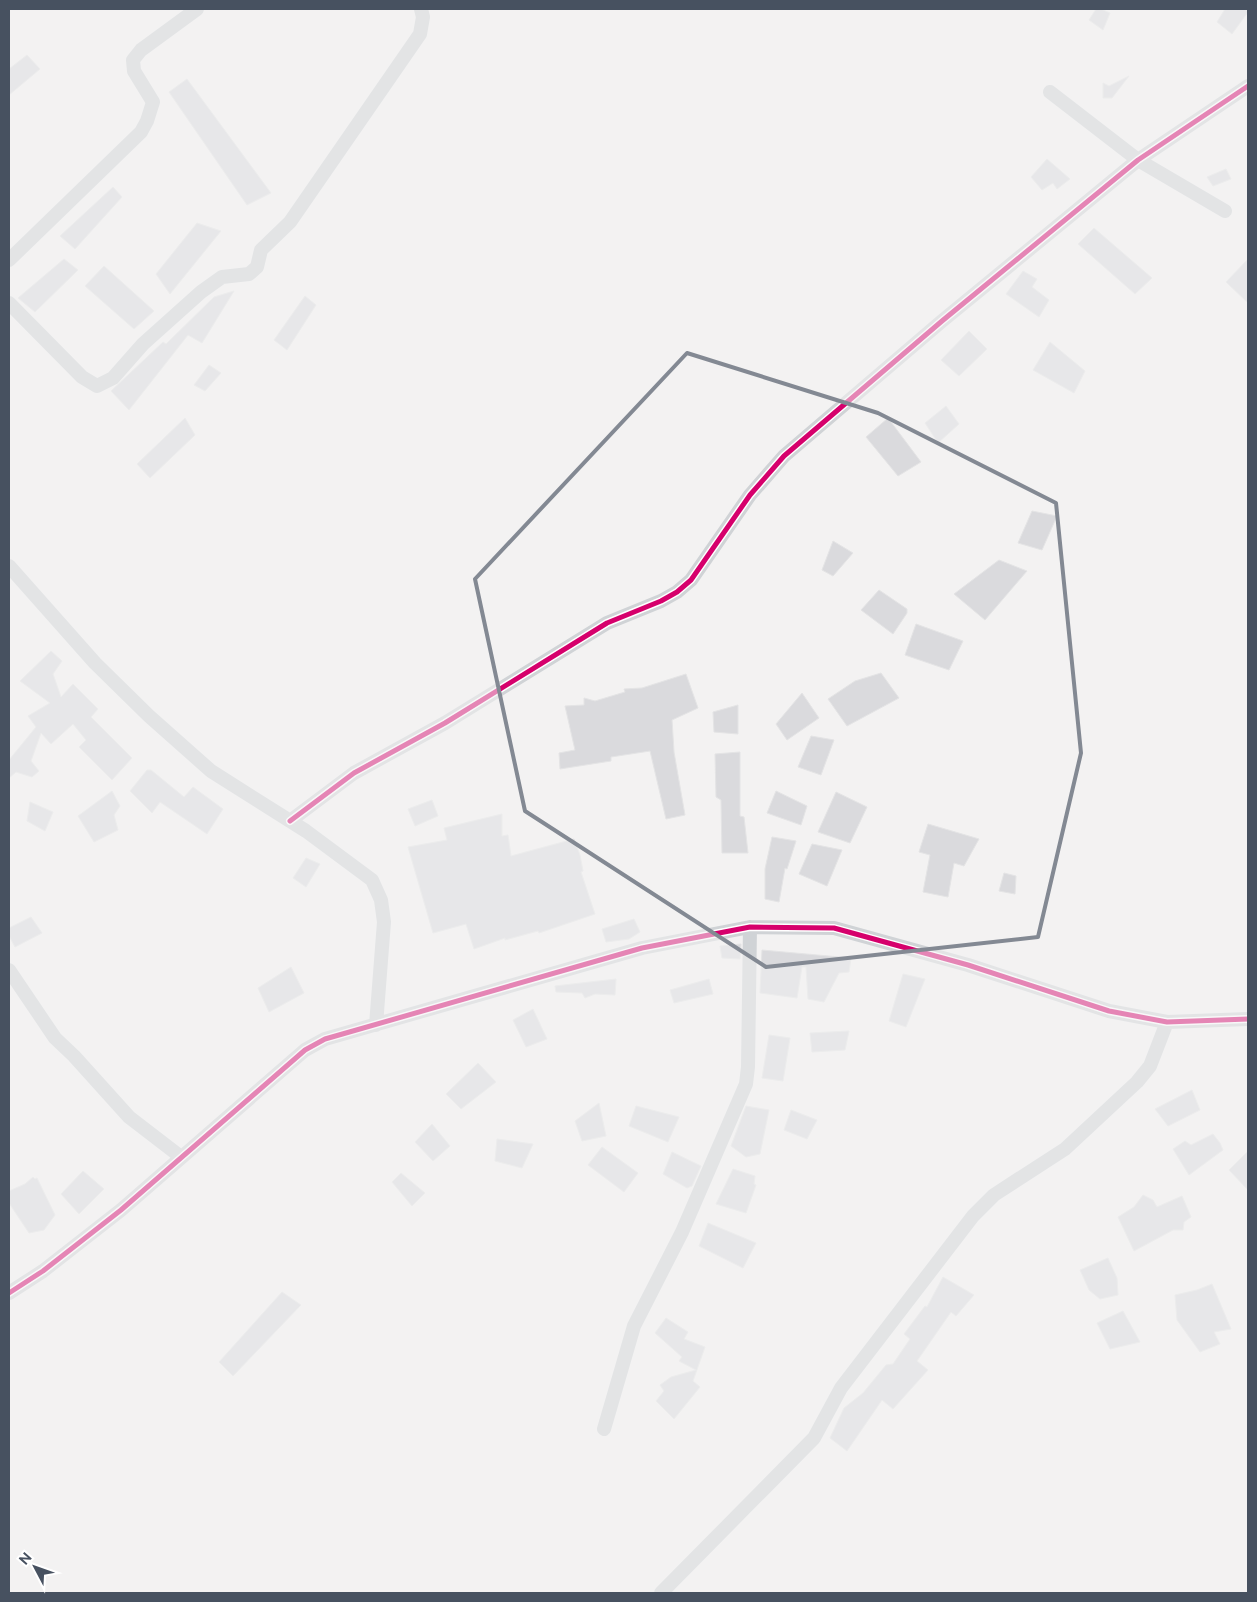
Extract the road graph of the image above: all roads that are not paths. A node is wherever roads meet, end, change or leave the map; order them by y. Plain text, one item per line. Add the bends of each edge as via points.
1 (197, 9) edge
2 (421, 9) edge
3 (1248, 86) edge
4 (1050, 92) dead end
5 (1138, 160) junction
6 (1225, 212) dead end
7 (9, 260) edge
8 (9, 303) edge
9 (9, 566) edge
10 (290, 821) junction
11 (750, 927) junction
12 (9, 970) edge
13 (1248, 1019) edge
14 (1167, 1022) junction
15 (376, 1025) junction
16 (181, 1157) junction
17 (9, 1294) edge
18 (604, 1429) dead end
19 (661, 1593) edge

1 - 7 street via 141,50 133,60 134,71 153,102 141,132
2 - 8 street via 420,34 290,222 261,250 258,267 249,274 222,277 201,292 143,344 113,378 96,386 82,377
3 - 5 street
4 - 5 street
5 - 6 street
5 - 10 street via 942,320 784,456 750,495 691,580 677,592 607,623 445,723 354,773
9 - 10 street via 95,663 149,716 212,772
10 - 15 street via 372,880 381,900 384,922
11 - 14 street via 834,928 968,965 1109,1011
11 - 15 street via 642,948
11 - 18 street via 746,1084 682,1232 634,1326
12 - 16 street via 55,1038 129,1117
13 - 14 street
14 - 19 street via 1150,1066 1137,1082 1065,1149 994,1195 973,1216 841,1388 814,1438
15 - 16 street via 325,1039 304,1050
16 - 17 street via 121,1210

